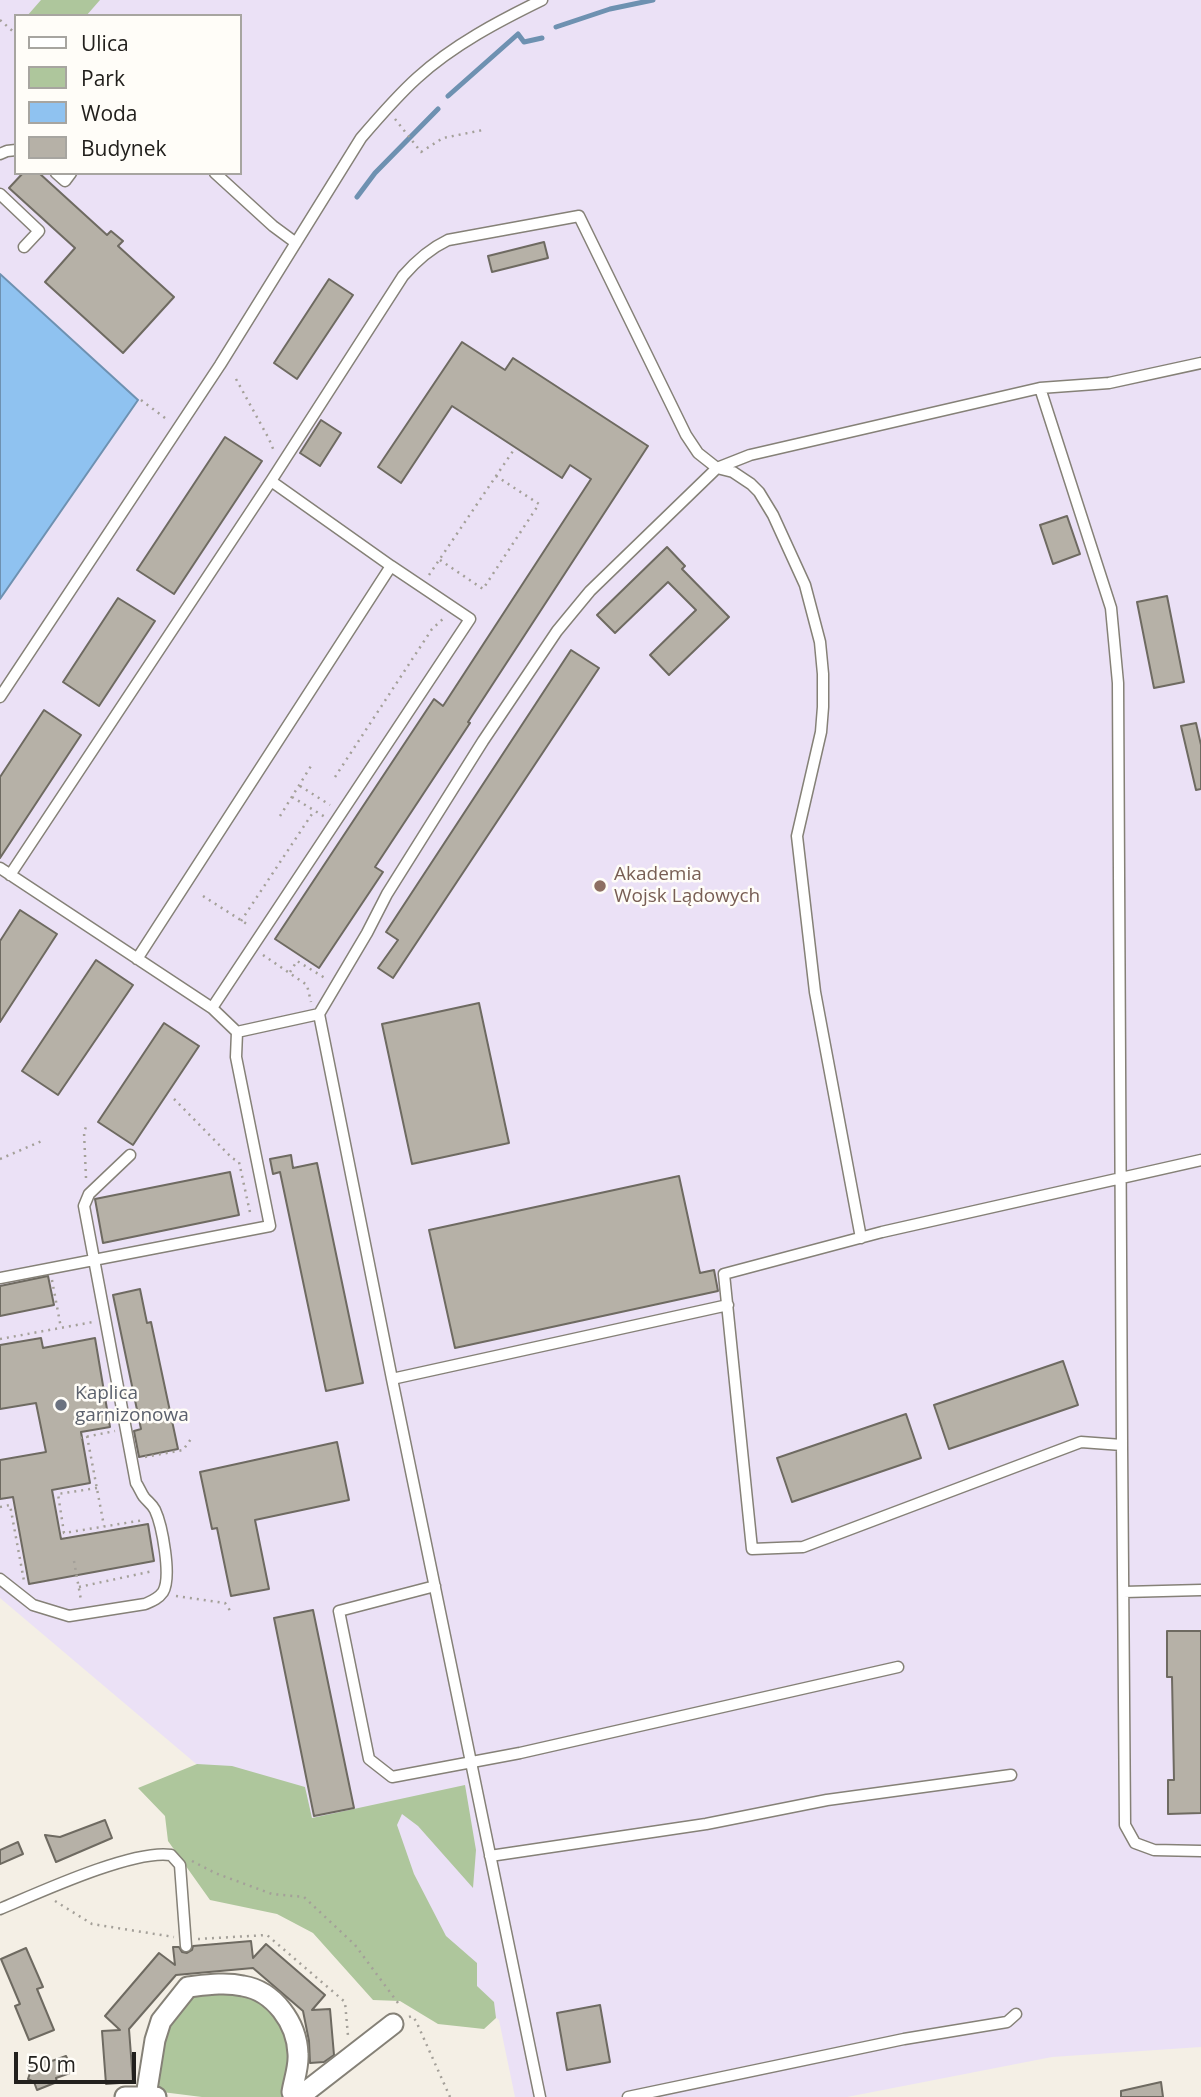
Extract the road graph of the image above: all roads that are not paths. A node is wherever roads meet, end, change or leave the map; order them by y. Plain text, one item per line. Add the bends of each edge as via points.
1 (542, 0) edge
2 (217, 175) edge
3 (0, 194) edge
4 (296, 243) junction
5 (24, 247) dead end
6 (1201, 363) edge
7 (1040, 388) junction
8 (717, 468) junction
9 (271, 481) junction
10 (391, 566) junction
11 (0, 697) edge
12 (3, 872) edge
13 (137, 959) junction
14 (212, 1008) junction
15 (319, 1014) junction
16 (237, 1032) junction
17 (130, 1155) dead end
18 (1201, 1160) edge
19 (1121, 1178) junction
20 (861, 1238) junction
21 (95, 1260) junction
22 (0, 1278) edge
23 (728, 1305) junction
24 (392, 1379) junction
25 (1122, 1445) junction
26 (0, 1579) edge
27 (435, 1586) junction
28 (1201, 1590) edge
29 (1124, 1592) junction
30 (898, 1667) dead end
31 (471, 1761) junction
32 (1011, 1775) dead end
33 (1201, 1850) edge
34 (490, 1856) junction
35 (0, 1909) edge
36 (186, 1943) road end
37 (1016, 2014) dead end
38 (393, 2024) road end
39 (151, 2096) edge
40 (125, 2097) edge
41 (294, 2097) edge
42 (299, 2097) edge
43 (540, 2097) edge
44 (628, 2097) edge

1 - 4 lane via 461,45 419,76 361,138
2 - 4 lane
3 - 5 lane via 39,231
4 - 11 lane
6 - 7 lane via 1109,383
7 - 8 lane via 750,455
7 - 19 lane via 1111,608 1119,711
8 - 9 lane via 698,453 686,435 579,216 448,240 414,263
8 - 15 lane via 590,591 557,631 387,894
8 - 20 lane via 751,484 774,515 805,585 820,642 821,732 797,836 816,1002
9 - 10 lane
9 - 12 lane
10 - 13 lane
10 - 14 lane via 471,619
12 - 13 lane
13 - 14 lane
14 - 16 lane
15 - 16 lane
15 - 24 lane
16 - 21 lane via 236,1057 270,1226
17 - 21 lane via 89,1194 84,1206
18 - 19 lane
19 - 20 lane
19 - 25 lane
20 - 23 lane via 724,1273
21 - 22 lane
21 - 26 lane via 136,1483 158,1518 166,1562 164,1590 145,1604 69,1616 33,1605
23 - 24 lane
23 - 25 lane via 752,1549 803,1547 1081,1442
24 - 27 lane
25 - 29 lane
27 - 31 lane
27 - 31 lane via 339,1611 366,1745 369,1759 392,1777
28 - 29 lane
29 - 33 lane via 1125,1825 1135,1843 1154,1850
30 - 31 lane
31 - 34 lane
32 - 34 lane via 827,1800 706,1824
34 - 43 lane
35 - 36 lane via 120,1862 161,1853 171,1855 180,1865
37 - 44 lane via 1007,2022
38 - 42 street
39 - 40 street
39 - 41 street via 161,2021 188,1980 242,1985 274,2001 286,2015 298,2053

